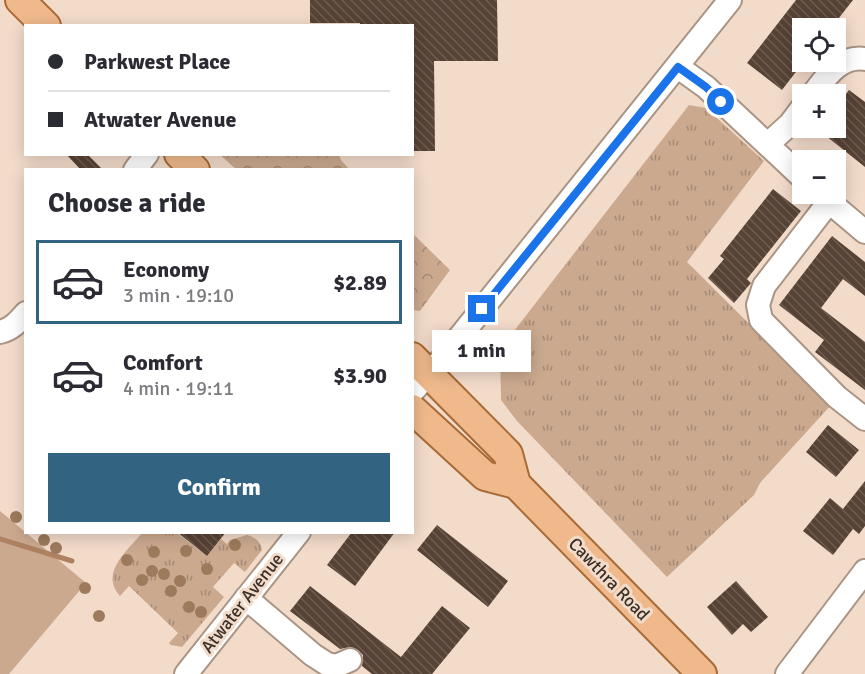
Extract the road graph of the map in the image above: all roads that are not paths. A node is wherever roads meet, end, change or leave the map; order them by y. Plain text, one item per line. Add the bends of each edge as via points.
1 (20, 0) edge
2 (730, 0) edge
3 (44, 24) edge
4 (865, 59) edge
5 (678, 67) junction
6 (821, 84) edge
7 (792, 121) edge
8 (768, 144) junction
9 (181, 156) edge
10 (792, 167) edge
11 (193, 168) edge
12 (821, 204) edge
13 (832, 204) edge
14 (865, 232) edge
15 (24, 315) edge
16 (0, 332) edge
17 (418, 375) edge
18 (414, 411) edge
19 (865, 419) edge
20 (516, 484) junction
21 (297, 534) edge
22 (865, 572) edge
23 (246, 598) junction
24 (350, 660) dead end
25 (186, 674) edge
26 (702, 674) edge
27 (787, 674) edge

1 - 3 main road
2 - 5 street
4 - 6 street via 845,62
5 - 8 street via 706,87
5 - 17 street
7 - 8 street
8 - 10 street
9 - 11 main road
12 - 19 street via 764,286 758,305 761,320 837,397
13 - 14 street
15 - 16 street
17 - 20 main road, Cawthra Road via 508,454
18 - 20 main road via 485,476
20 - 26 main road, Cawthra Road
21 - 23 street, Atwater Avenue
22 - 27 street
23 - 24 street via 327,664 336,666
23 - 25 street, Atwater Avenue

